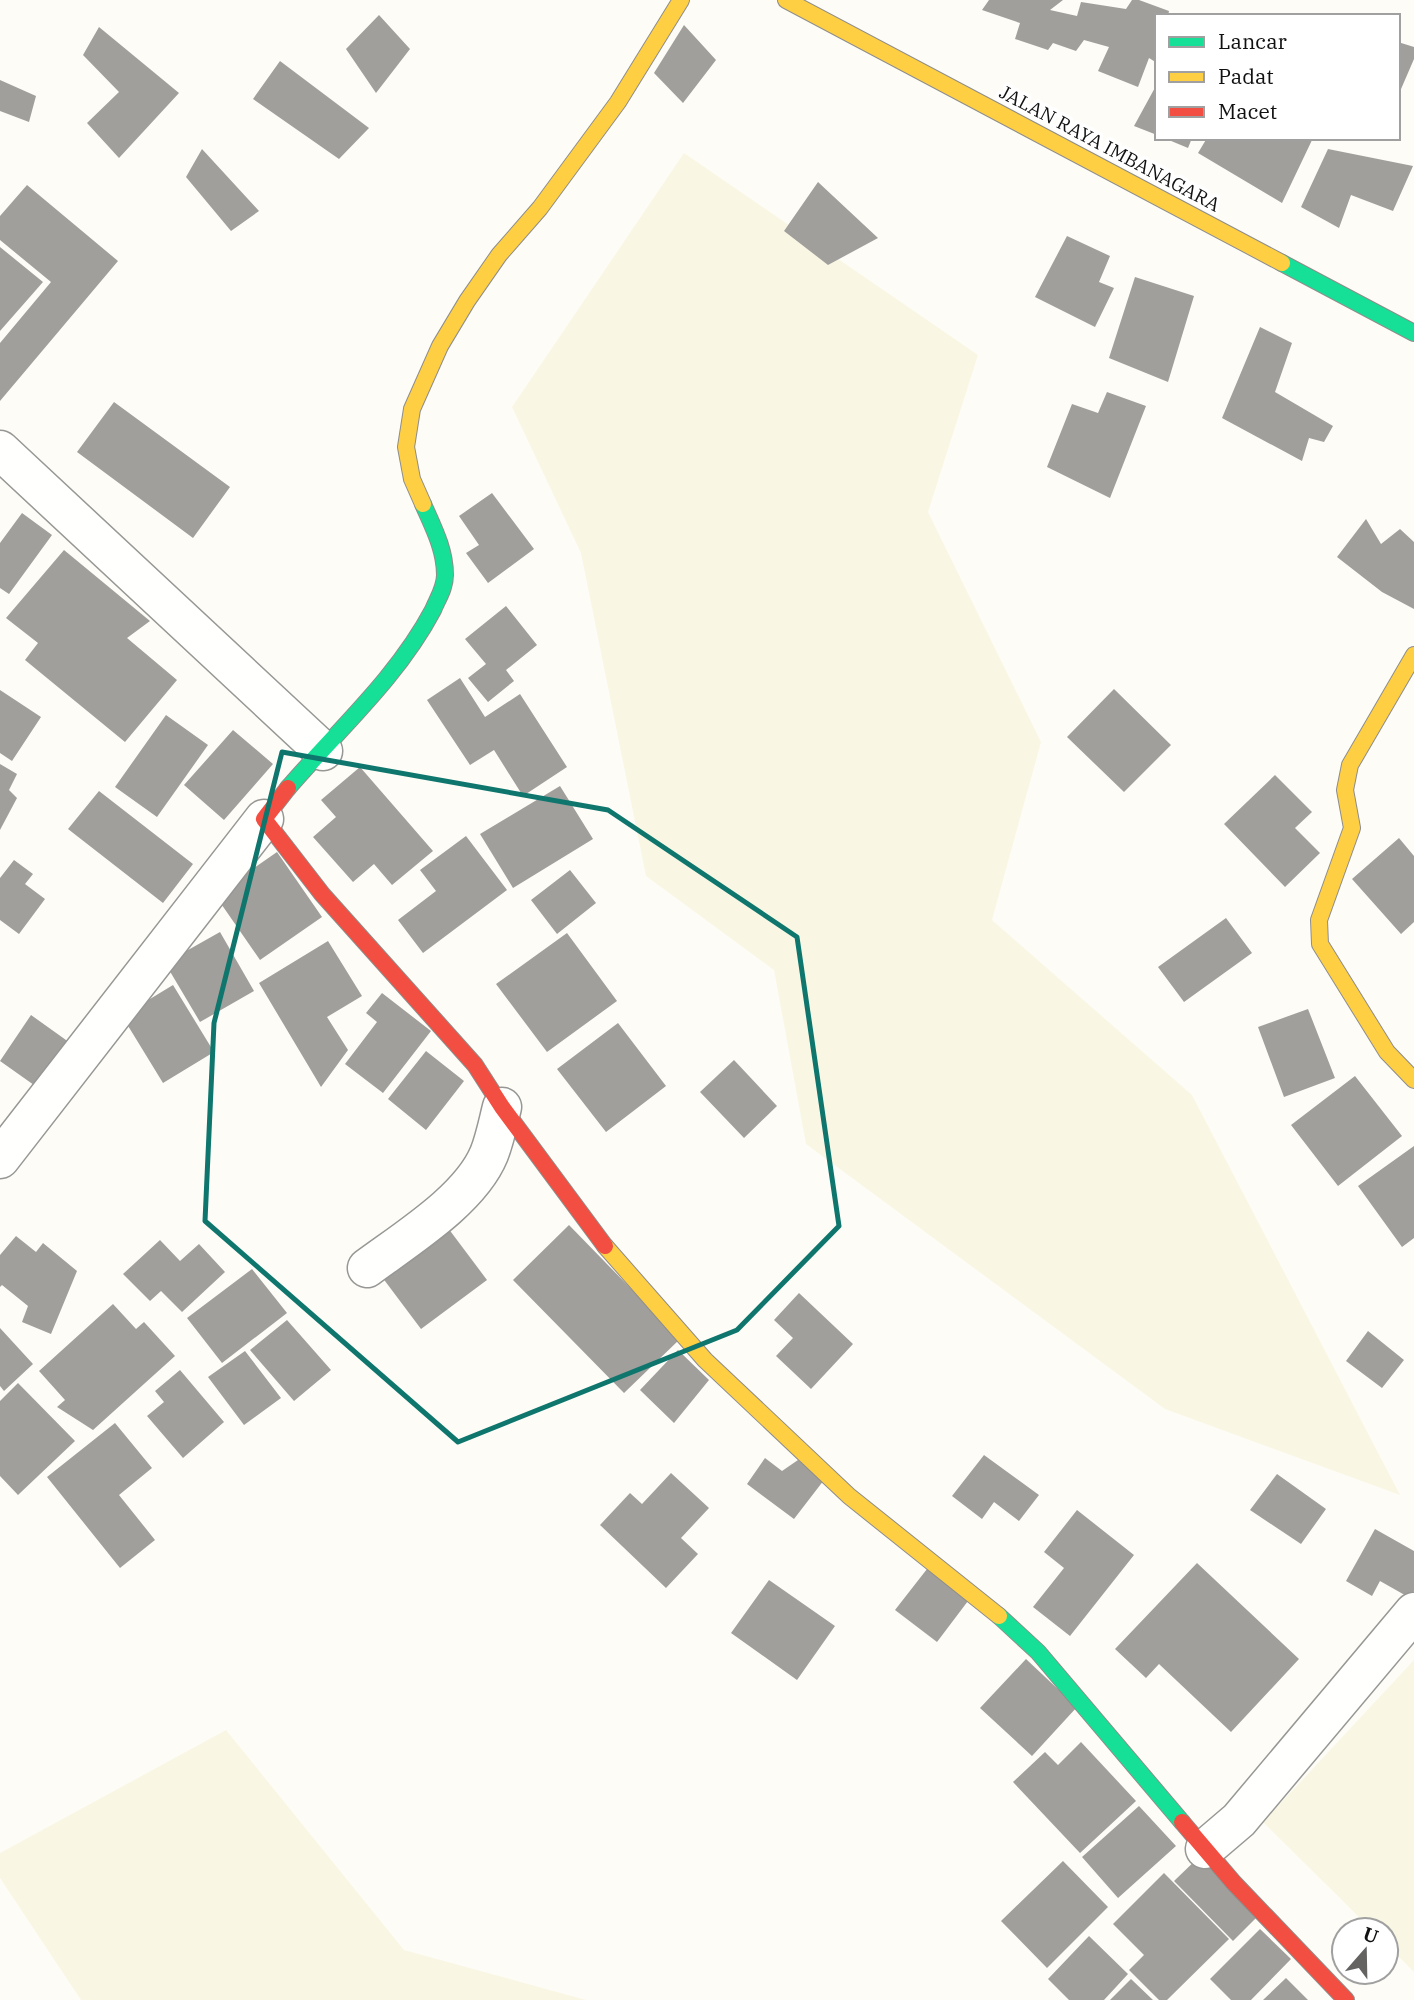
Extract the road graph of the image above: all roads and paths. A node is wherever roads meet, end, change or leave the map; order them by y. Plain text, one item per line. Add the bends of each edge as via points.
1 (681, 0) edge
2 (786, 0) edge
3 (1414, 333) edge
4 (0, 450) edge
5 (1414, 655) edge
6 (323, 751) junction
7 (264, 820) junction
8 (1414, 1080) edge
9 (502, 1107) junction
10 (0, 1159) edge
11 (367, 1268) dead end
12 (1414, 1612) edge
13 (1205, 1849) junction
14 (1346, 2000) edge

1 - 6 main road via 618,102 540,208 499,255 440,346 412,409 406,447 412,479 441,544 443,589 411,648
2 - 3 main road, JALAN RAYA IMBANAGARA
4 - 6 street
5 - 8 main road via 1350,765 1345,796 1352,828 1319,920 1320,944 1344,986 1387,1052
6 - 7 main road
7 - 9 main road via 322,894 475,1065
7 - 10 street
9 - 11 street via 488,1156 469,1184 436,1217
9 - 13 main road via 595,1235 705,1360 849,1496 986,1604 1038,1652
12 - 13 street via 1239,1820
13 - 14 main road

